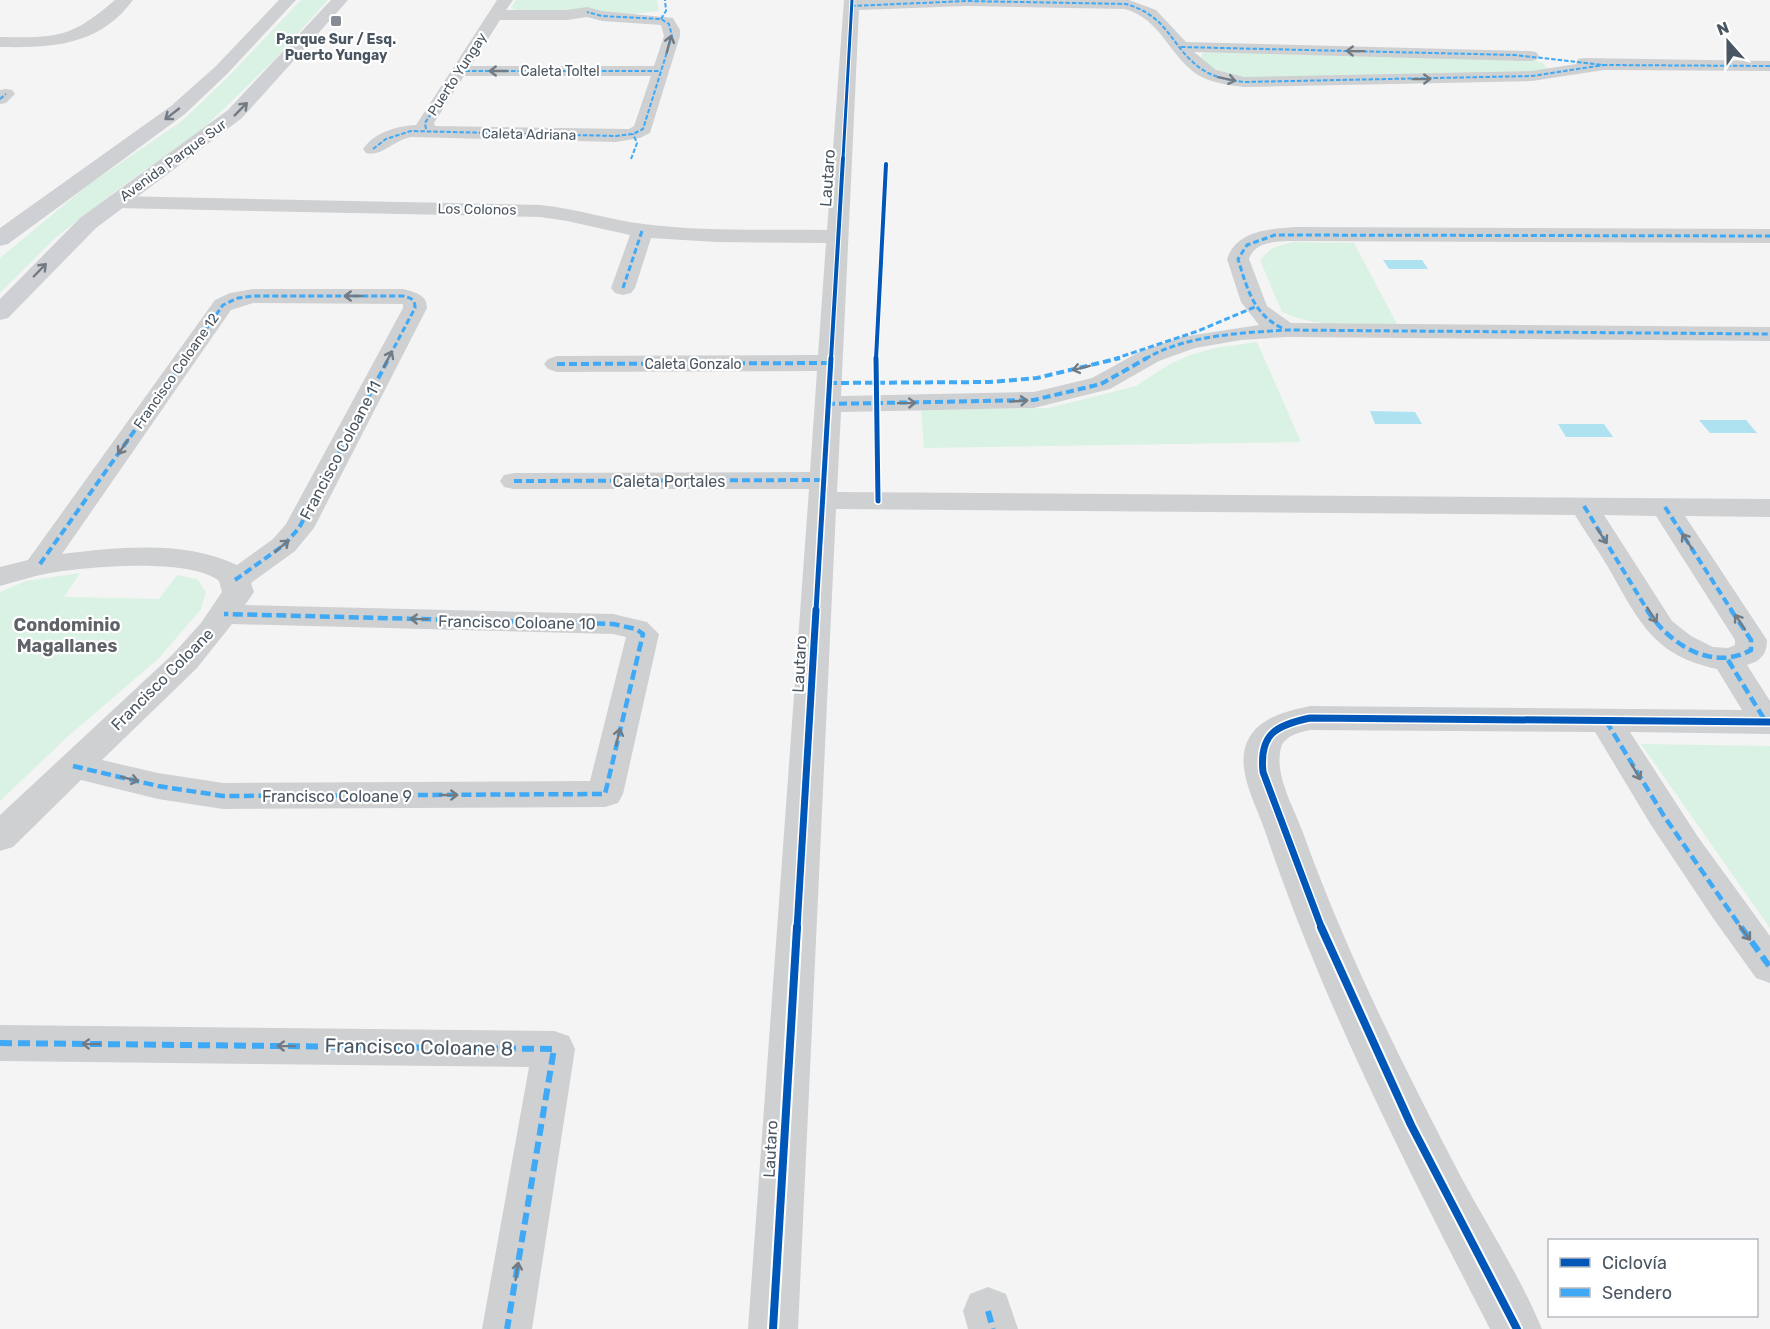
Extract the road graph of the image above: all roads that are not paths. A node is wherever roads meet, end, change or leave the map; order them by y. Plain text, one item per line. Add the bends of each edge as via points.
1 (125, 0) edge
2 (288, 0) edge
3 (340, 0) edge
4 (505, 0) edge
5 (665, 0) edge
6 (960, 1) edge
7 (851, 3) edge
8 (495, 15) junction
9 (661, 19) junction
10 (0, 42) edge
11 (1181, 47) junction
12 (1539, 57) junction
13 (1604, 65) junction
14 (1770, 66) edge
15 (459, 71) junction
16 (661, 71) junction
17 (1555, 73) junction
18 (426, 129) junction
19 (633, 134) junction
20 (373, 150) dead end
21 (632, 159) dead end
22 (116, 202) junction
23 (642, 231) junction
24 (1770, 236) edge
25 (837, 237) junction
26 (0, 238) edge
27 (623, 288) dead end
28 (411, 298) joint
29 (1254, 307) junction
30 (0, 313) edge
31 (1287, 330) junction
32 (1770, 334) edge
33 (557, 364) dead end
34 (829, 383) junction
35 (514, 481) dead end
36 (823, 490) junction
37 (1584, 506) junction
38 (1665, 507) junction
39 (1770, 508) edge
40 (40, 564) junction
41 (0, 576) edge
42 (234, 580) junction
43 (224, 614) junction
44 (1728, 660) junction
45 (1606, 721) junction
46 (1768, 722) edge
47 (73, 766) junction
48 (605, 794) joint
49 (0, 837) edge
50 (1770, 967) edge
51 (0, 1043) edge
52 (507, 1329) edge
53 (773, 1329) edge
54 (1517, 1329) edge

1 - 10 street via 86,31 65,39
2 -> 26 street via 176,111
22 -> 3 street, Avenida Parque Sur via 235,114
4 - 8 street, Puerto Yungay
5 - 9 street via 666,11
6 - 7 street
6 - 11 street via 1105,2 1135,6 1154,15
7 - 25 street, Lautaro
8 - 9 street via 588,12
8 - 15 street, Puerto Yungay
16 -> 9 street via 672,30
12 -> 11 street
11 -> 17 street via 1206,72 1244,82
12 - 13 street
12 - 17 street via 1553,65
13 - 14 street
13 - 17 street
16 -> 15 street, Caleta Toltel
15 - 18 street, Puerto Yungay via 425,123
16 - 19 street via 643,129
18 - 19 street, Caleta Adriana
18 - 20 street, Puerto Yungay via 392,135
19 - 21 street via 637,143
22 - 23 street, Los Colonos via 540,211 578,215
30 -> 22 street, Avenida Parque Sur via 63,247
23 - 25 street, Los Colonos
23 - 27 street
24 - 29 street via 1275,235 1259,238 1239,252
25 - 34 street, Lautaro
28 -> 40 street, Francisco Coloane 12 via 253,296 223,304
42 -> 28 street, Francisco Coloane 11 via 284,545 299,528 415,308
29 - 31 street via 1262,318
29 -> 34 street via 1127,356 1038,378
31 - 32 street
34 -> 31 street via 1013,402 1101,384 1150,356 1190,342
33 - 34 street, Caleta Gonzalo
34 - 36 street, Lautaro
35 - 36 street, Caleta Portales
36 - 37 street, Caleta Portales
36 - 53 street, Lautaro
37 - 38 street, Caleta Portales
37 -> 44 street via 1659,626 1691,649
38 - 39 street, Caleta Portales
44 -> 38 street via 1751,650 1751,640
40 - 41 street
40 - 42 street via 88,559 200,561 221,568
42 - 43 street, Francisco Coloane via 238,592
43 - 47 street, Francisco Coloane via 184,661
48 -> 43 street, Francisco Coloane 10 via 643,634 636,629 613,624
44 - 46 street
45 - 46 street
45 -> 50 street via 1652,800
45 - 54 street via 1310,718 1283,725 1263,743 1261,760 1297,871 1349,996 1407,1120
47 -> 48 street, Francisco Coloane 9 via 167,788 223,796
47 - 49 street, Francisco Coloane
52 -> 51 street, Francisco Coloane 8 via 554,1049

